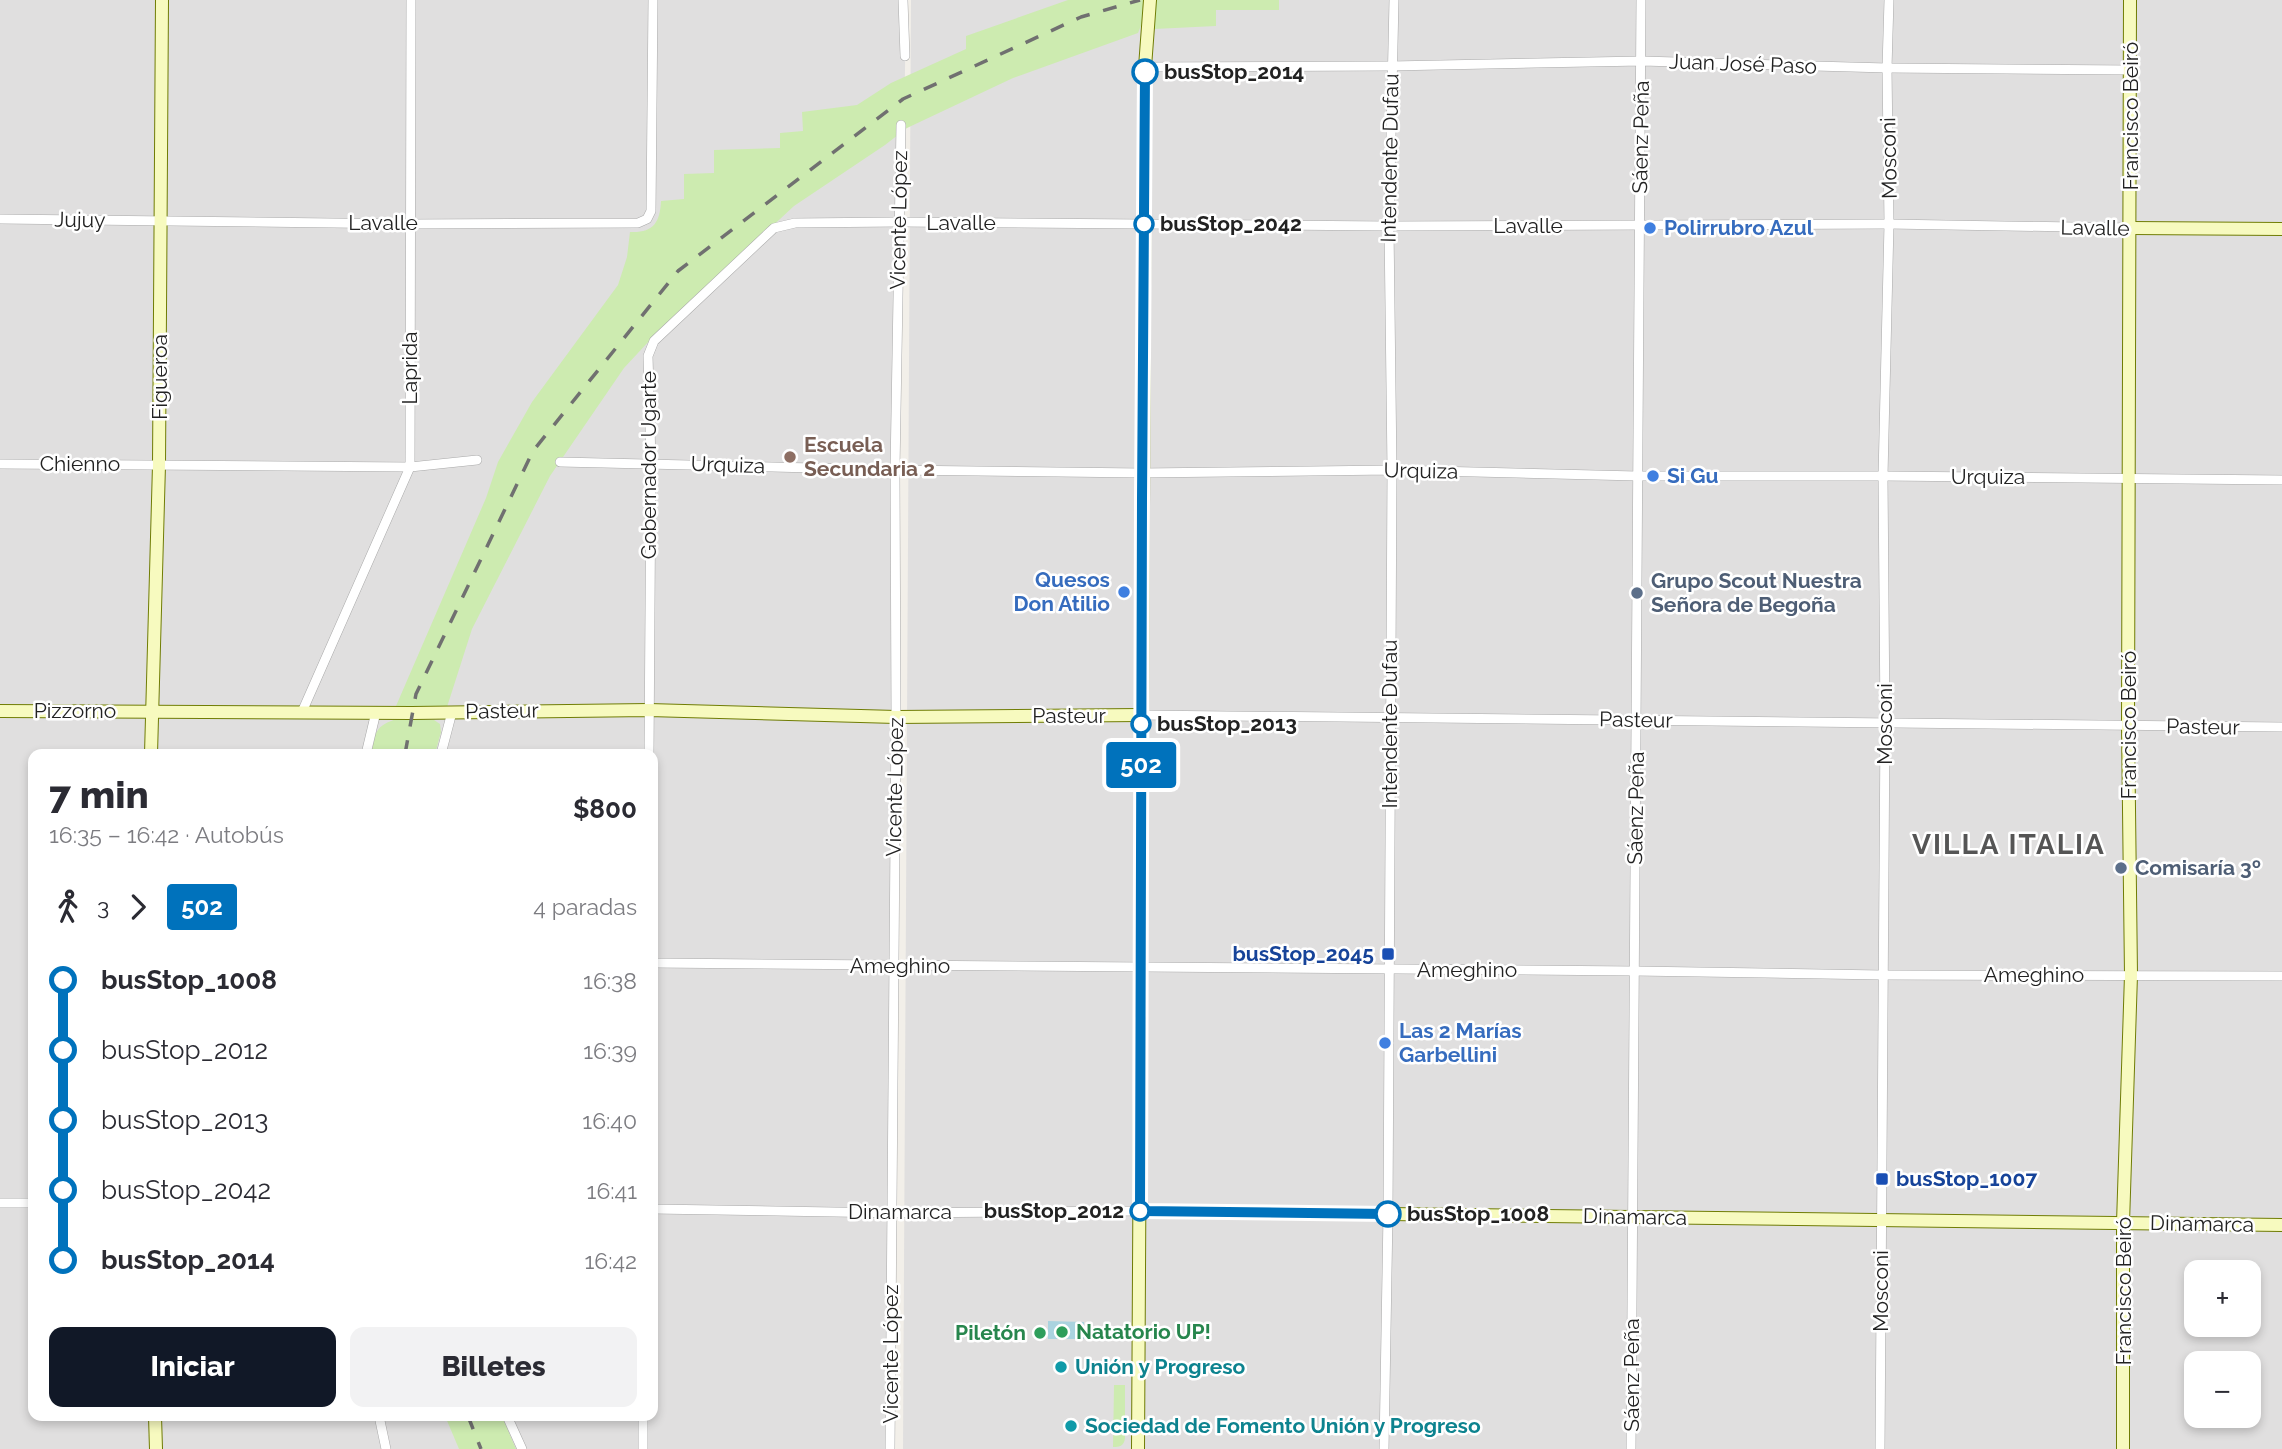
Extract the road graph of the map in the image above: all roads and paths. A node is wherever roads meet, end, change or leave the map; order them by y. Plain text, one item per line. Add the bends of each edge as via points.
1 (162, 0) edge
2 (411, 0) edge
3 (653, 0) edge
4 (903, 0) edge
5 (1150, 0) edge
6 (1394, 0) edge
7 (1641, 0) edge
8 (1889, 0) edge
9 (2130, 0) edge
10 (905, 56) dead end
11 (1642, 61) junction
12 (1391, 66) junction
13 (1145, 67) junction
14 (1887, 68) junction
15 (2131, 70) junction
16 (901, 125) dead end
17 (0, 219) edge
18 (161, 222) junction
19 (899, 222) junction
20 (411, 224) junction
21 (1144, 224) junction
22 (1889, 224) junction
23 (1389, 226) junction
24 (1640, 226) junction
25 (774, 228) joint
26 (2131, 228) junction
27 (2282, 229) edge
28 (477, 460) dead end
29 (560, 461) dead end
30 (651, 462) junction
31 (0, 464) edge
32 (159, 465) junction
33 (410, 467) junction
34 (895, 470) junction
35 (1392, 470) junction
36 (1142, 473) junction
37 (1883, 476) junction
38 (1637, 477) junction
39 (2130, 478) junction
40 (2282, 480) edge
41 (649, 710) junction
42 (0, 711) edge
43 (151, 712) junction
44 (302, 712) junction
45 (376, 712) junction
46 (452, 712) junction
47 (1141, 715) junction
48 (896, 717) junction
49 (1391, 718) junction
50 (1637, 720) junction
51 (1885, 723) junction
52 (2128, 726) junction
53 (2282, 727) edge
54 (151, 749) edge
55 (367, 749) edge
56 (442, 749) edge
57 (649, 749) edge
58 (658, 963) edge
59 (893, 966) junction
60 (1142, 967) junction
61 (1388, 969) junction
62 (1635, 971) junction
63 (1882, 975) junction
64 (2131, 975) junction
65 (2282, 976) edge
66 (0, 1203) edge
67 (28, 1203) edge
68 (658, 1209) edge
69 (1140, 1211) junction
70 (892, 1213) junction
71 (1388, 1214) junction
72 (1633, 1217) junction
73 (1882, 1220) junction
74 (2123, 1223) junction
75 (2282, 1226) edge
76 (155, 1421) edge
77 (380, 1421) edge
78 (509, 1421) edge
79 (643, 1421) edge
80 (156, 1449) edge
81 (386, 1449) edge
82 (522, 1449) edge
83 (643, 1449) edge
84 (890, 1449) edge
85 (1138, 1449) edge
86 (1384, 1449) edge
87 (1632, 1449) edge
88 (1880, 1449) edge
89 (2123, 1449) edge

1 - 18 street, Figueroa
2 - 20 street, Laprida
3 - 20 street, Lavalle via 651,211 647,219 638,223
4 - 10 street
5 - 13 street
6 - 12 street, Intendente Dufau
7 - 11 street, Sáenz Peña
8 - 14 street, Mosconi
9 - 15 street, Francisco Beiró
11 - 12 street, Juan José Paso
11 - 14 street, Juan José Paso
11 - 24 street, Sáenz Peña
12 - 13 street, Juan José Paso
12 - 23 street, Intendente Dufau
13 - 21 street
14 - 15 street, Juan José Paso
14 - 22 street, Mosconi
15 - 26 street, Francisco Beiró
16 - 19 street, Vicente López
17 - 18 street, Jujuy
18 - 20 street, Lavalle
18 - 32 street, Figueroa
19 - 21 street, Lavalle
19 - 25 street, Lavalle via 795,223
19 - 34 street, Vicente López
20 - 33 street, Laprida
21 - 23 street, Lavalle
21 - 36 street
22 - 24 street, Lavalle
22 - 26 street, Lavalle
22 - 37 street, Mosconi
23 - 24 street, Lavalle
23 - 35 street, Intendente Dufau
24 - 38 street, Sáenz Peña
25 - 30 street, Gobernador Ugarte via 653,341 648,356
26 - 27 street, Lavalle
26 - 39 street, Francisco Beiró
28 - 33 street
29 - 30 street, Urquiza
30 - 34 street, Urquiza
30 - 41 street, Gobernador Ugarte
31 - 32 street, Chienno
32 - 33 street
32 - 43 street, Figueroa
33 - 44 street, Laprida
34 - 36 street, Urquiza
34 - 48 street, Vicente López
35 - 36 street, Urquiza
35 - 38 street, Urquiza
35 - 49 street, Intendente Dufau
36 - 47 street
37 - 38 street, Urquiza
37 - 39 street, Urquiza
37 - 51 street, Mosconi
38 - 50 street, Sáenz Peña
39 - 40 street, Urquiza
39 - 52 street, Francisco Beiró
41 - 46 street, Pasteur
41 - 48 street, Pasteur
41 - 57 street, Gobernador Ugarte
42 - 43 street, Pizzorno
43 - 44 street, Pasteur
43 - 54 street, Figueroa
44 - 45 street, Pasteur
45 - 46 street, Pasteur
45 - 55 street
46 - 56 street
47 - 48 street, Pasteur
47 - 49 street, Pasteur
47 - 60 street
48 - 59 street, Vicente López
49 - 50 street, Pasteur
49 - 61 street, Intendente Dufau
50 - 51 street, Pasteur
50 - 62 street, Sáenz Peña
51 - 52 street, Pasteur
51 - 63 street, Mosconi
52 - 53 street, Pasteur
52 - 64 street, Francisco Beiró
58 - 59 street, Ameghino
59 - 60 street, Ameghino
59 - 70 street, Vicente López
60 - 61 street, Ameghino
60 - 69 street
61 - 62 street, Ameghino
61 - 71 street, Intendente Dufau
62 - 63 street, Ameghino
62 - 72 street, Sáenz Peña
63 - 64 street, Ameghino
63 - 73 street, Mosconi
64 - 65 street, Ameghino
64 - 74 street, Francisco Beiró
66 - 67 street
68 - 70 street, Dinamarca
69 - 70 street, Dinamarca
69 - 71 street, Dinamarca
69 - 85 street
70 - 84 street, Vicente López
71 - 72 street, Dinamarca
71 - 86 street, Intendente Dufau
72 - 73 street, Dinamarca
72 - 87 street, Sáenz Peña
73 - 74 street, Dinamarca
73 - 88 street, Mosconi
74 - 75 street, Dinamarca
74 - 89 street, Francisco Beiró
76 - 80 street
77 - 81 street
78 - 82 street
79 - 83 street

